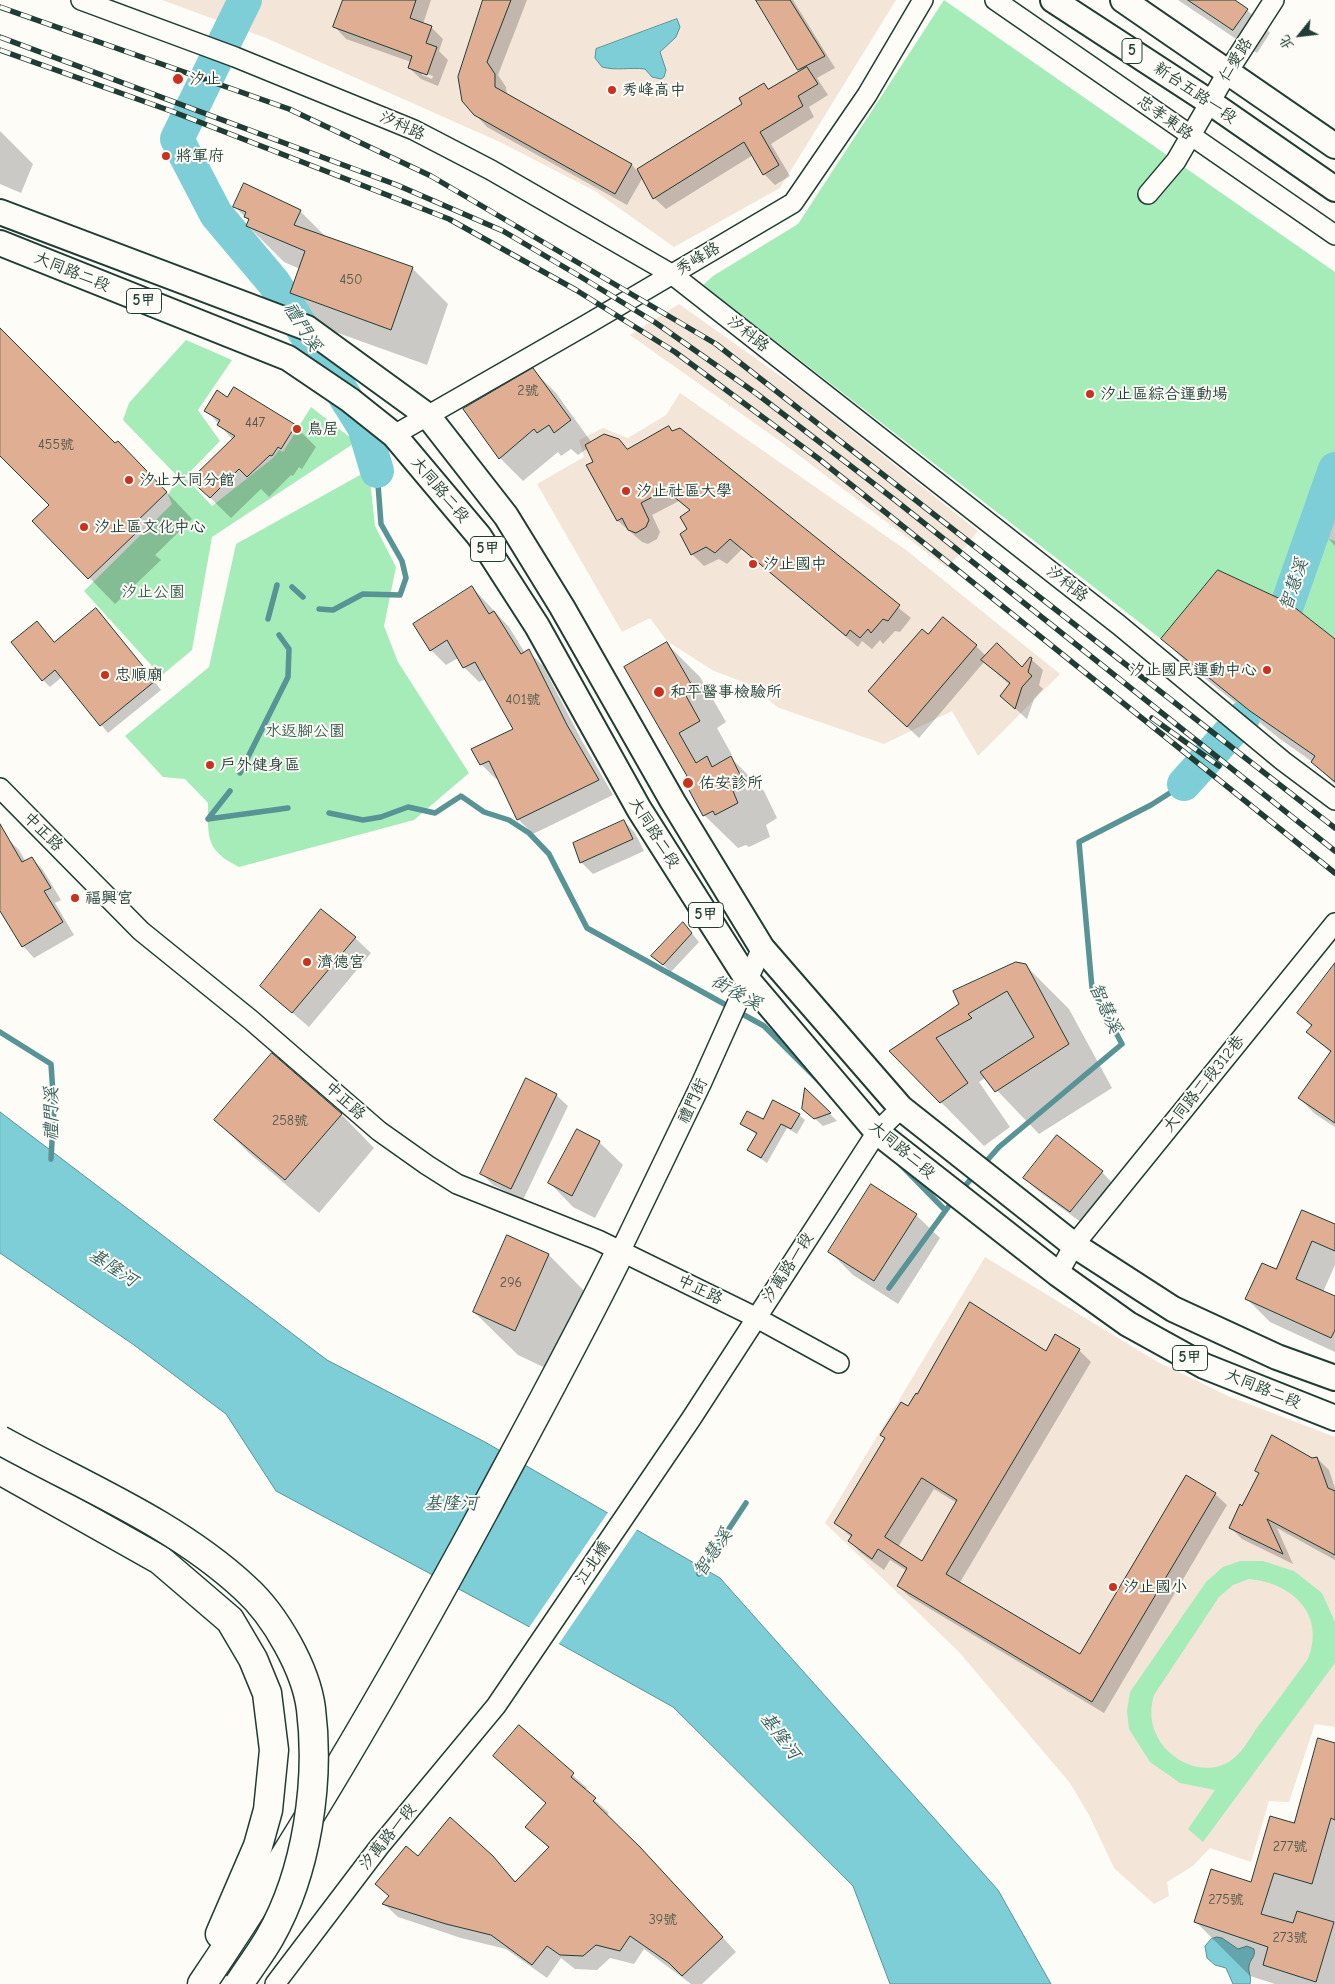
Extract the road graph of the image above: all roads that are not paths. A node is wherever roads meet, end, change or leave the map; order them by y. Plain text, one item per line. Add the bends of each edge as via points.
1 (81, 0) edge
2 (924, 0) edge
3 (995, 0) edge
4 (1053, 0) edge
5 (1123, 0) edge
6 (1274, 0) edge
7 (1227, 73) junction
8 (1211, 103) junction
9 (1191, 136) junction
10 (1335, 146) edge
11 (1335, 189) edge
12 (1148, 194) dead end
13 (0, 212) edge
14 (1335, 234) edge
15 (0, 243) edge
16 (673, 274) junction
17 (307, 328) junction
18 (288, 358) junction
19 (428, 416) junction
20 (394, 435) junction
21 (592, 660) junction
22 (564, 676) junction
23 (0, 788) edge
24 (1335, 800) edge
25 (1335, 923) edge
26 (762, 948) junction
27 (747, 979) junction
28 (900, 1108) junction
29 (873, 1138) junction
30 (1074, 1245) junction
31 (620, 1252) junction
32 (1058, 1274) junction
33 (755, 1317) junction
34 (839, 1363) dead end
35 (1335, 1378) edge
36 (1335, 1418) edge
37 (682, 1433) joint
38 (0, 1440) edge
39 (0, 1470) edge
40 (505, 1693) joint
41 (201, 1984) edge
42 (239, 1984) edge
43 (275, 1984) edge

1 - 16 street, 汐科路 via 235,57 414,130
2 - 16 street, 秀峰路 via 867,95 793,203
3 - 9 street, 忠孝東路
4 - 8 main road, 新台五路一段 / 5
5 - 7 main road, 5
6 - 7 street, 仁愛路
7 - 8 street, 仁愛路
7 - 10 main road, 5
8 - 9 street, 仁愛路
8 - 11 main road, 新台五路一段 / 5
9 - 12 street, 仁愛路 via 1176,161
9 - 14 street, 忠孝東路
13 - 17 main road, 大同路二段 / 5甲
15 - 18 main road, 大同路二段 / 5甲
16 - 19 street, 秀峰路
16 - 24 street, 汐科路
17 - 18 main road
17 - 19 main road, 大同路二段 / 5甲
18 - 20 main road, 大同路二段 / 5甲
19 - 20 street, 秀峰路
19 - 21 main road, 大同路二段 / 5甲 via 506,516
20 - 22 main road, 大同路二段 / 5甲 via 479,536 537,626
21 - 22 main road
21 - 26 main road, 大同路二段 / 5甲 via 672,802
22 - 27 main road, 大同路二段 / 5甲 via 639,809
23 - 31 street, 中正路 via 141,931 379,1131 457,1184
25 - 30 street, 大同路二段312巷
26 - 27 street, 禮門街
26 - 28 main road, 大同路二段 / 5甲
27 - 29 main road, 大同路二段 / 5甲
27 - 31 street, 禮門街 via 701,1084
28 - 29 street, 汐萬路一段
28 - 30 main road, 大同路二段 / 5甲
29 - 32 main road, 大同路二段 / 5甲 via 902,1152
29 - 33 street, 汐萬路一段
30 - 32 street, 大同路二段312巷
30 - 35 main road, 大同路二段 / 5甲 via 1173,1309 1277,1357
31 - 33 street, 中正路
31 - 41 highway via 568,1356 404,1658 245,1920
32 - 36 main road, 大同路二段 / 5甲 via 1128,1324 1204,1366
33 - 34 street, 中正路
33 - 37 street, 汐萬路一段
37 - 40 street, 江北橋
38 - 42 highway, bridge via 146,1518 205,1555 246,1589 274,1621 295,1657 311,1708 314,1770 309,1817 294,1881 271,1936
39 - 41 highway via 160,1560 230,1620 253,1659 267,1693 274,1750 268,1810 258,1846
40 - 43 street, 汐萬路一段 via 379,1846

